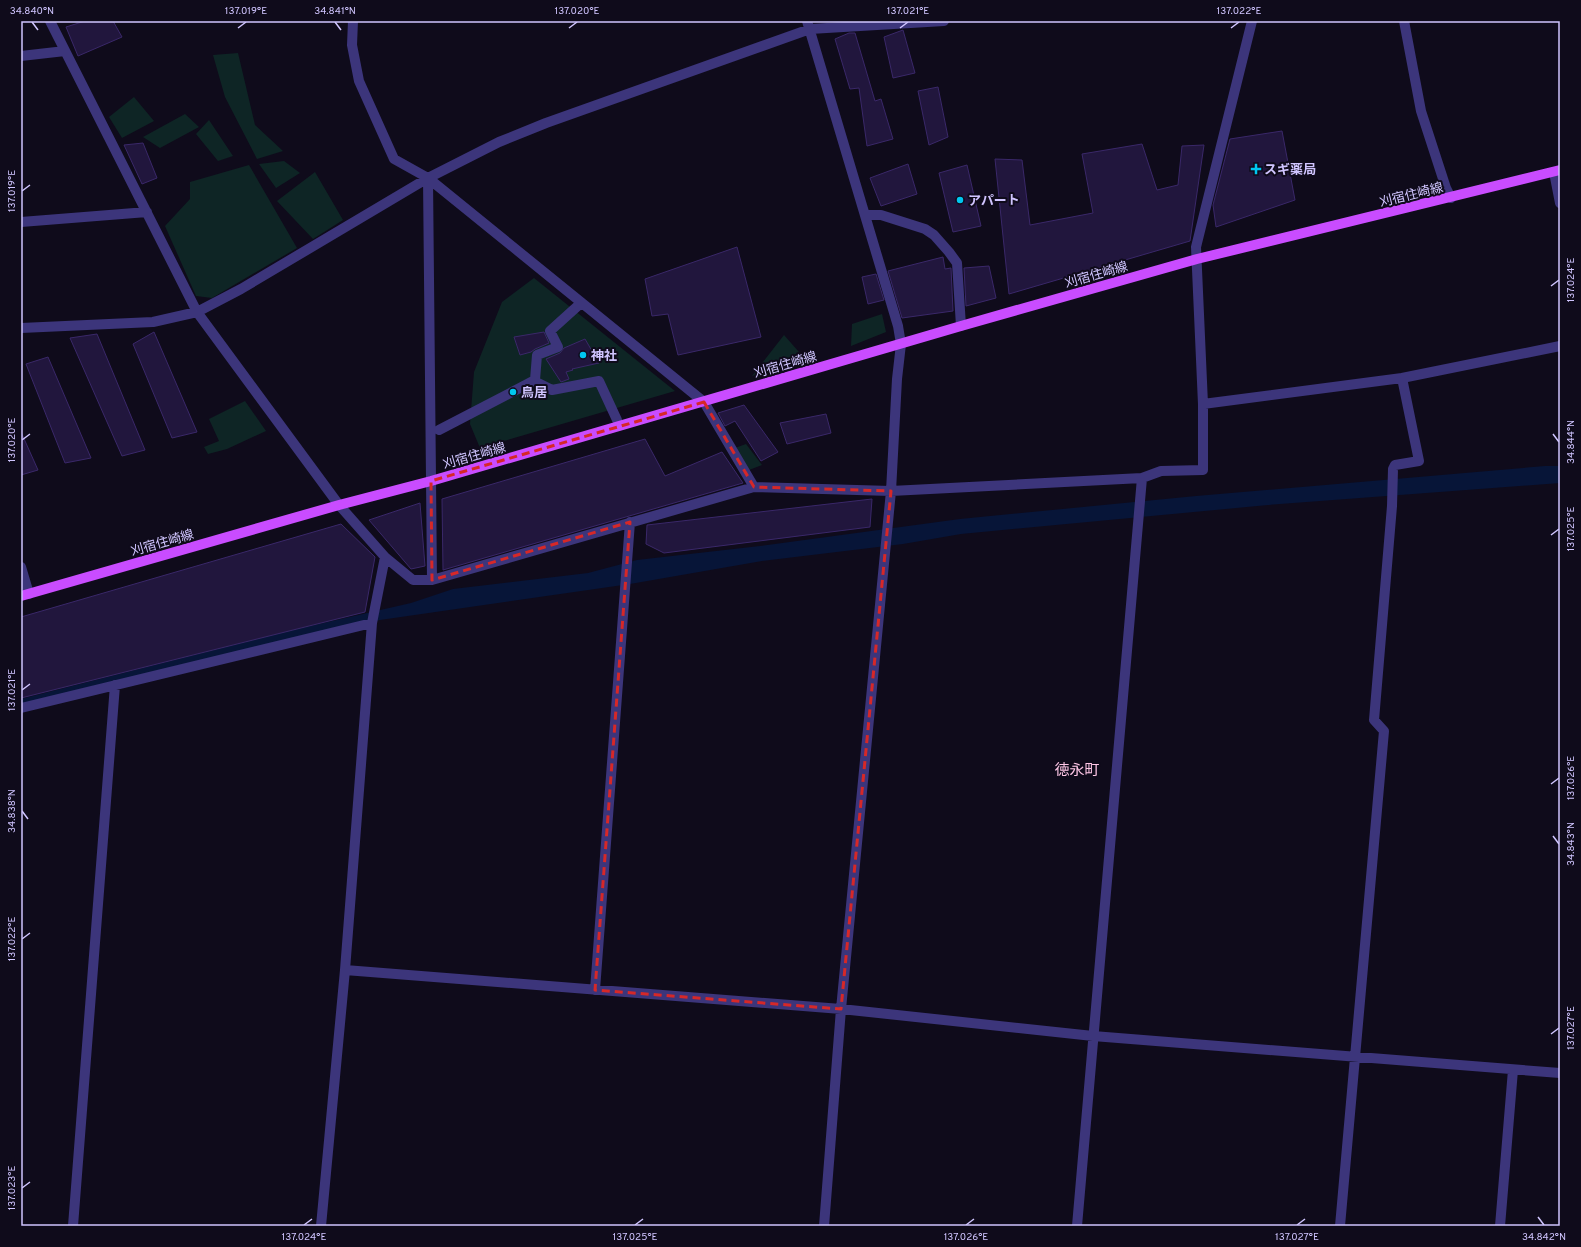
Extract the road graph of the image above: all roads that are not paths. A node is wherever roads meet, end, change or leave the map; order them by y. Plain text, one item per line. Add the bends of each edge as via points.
1 (50, 21) edge
2 (353, 21) edge
3 (944, 21) edge
4 (1252, 21) edge
5 (1404, 21) edge
6 (808, 25) edge
7 (65, 51) junction
8 (21, 56) edge
9 (1557, 171) edge
10 (428, 178) junction
11 (1451, 198) junction
12 (1560, 203) edge
13 (147, 212) junction
14 (865, 215) junction
15 (21, 222) edge
16 (1197, 259) junction
17 (581, 302) junction
18 (197, 312) junction
19 (961, 326) junction
20 (21, 328) edge
21 (901, 344) junction
22 (1560, 346) edge
23 (1402, 378) junction
24 (534, 381) junction
25 (704, 402) junction
26 (1202, 404) junction
27 (617, 420) dead end
28 (440, 430) dead end
29 (1142, 478) junction
30 (431, 482) junction
31 (754, 487) junction
32 (891, 491) junction
33 (339, 505) junction
34 (630, 522) junction
35 (385, 556) junction
36 (21, 567) edge
37 (432, 580) junction
38 (25, 595) edge
39 (372, 623) junction
40 (115, 685) junction
41 (21, 708) edge
42 (344, 970) junction
43 (595, 990) junction
44 (841, 1009) junction
45 (1093, 1036) junction
46 (1356, 1056) junction
47 (1513, 1070) junction
48 (1560, 1073) edge
49 (74, 1226) edge
50 (321, 1226) edge
51 (824, 1226) edge
52 (1077, 1226) edge
53 (1340, 1226) edge
54 (1500, 1226) edge

1 - 7 street
2 - 10 street via 352,45 359,81 394,159
3 - 6 street
4 - 16 street via 1196,247
5 - 11 street via 1421,110
6 - 10 street via 546,123 499,142
6 - 14 street
7 - 8 street
7 - 13 street
9 - 11 main road, 刈宿住崎線
9 - 12 street
10 - 17 street
10 - 18 street via 240,290
10 - 30 street
11 - 16 main road, 刈宿住崎線
13 - 15 street
13 - 18 street
14 - 19 street via 881,215 925,229 949,252 957,263
14 - 21 street
16 - 19 main road, 刈宿住崎線
16 - 26 street
17 - 24 street via 550,331 558,347 537,355
17 - 25 street
18 - 20 street via 153,322
18 - 33 street
19 - 21 main road, 刈宿住崎線
21 - 25 main road, 刈宿住崎線
21 - 32 street
22 - 23 street
23 - 26 street
23 - 46 street via 1419,461 1394,465 1393,469 1392,514 1374,720 1384,731
24 - 27 street via 552,390 599,382
24 - 28 street
25 - 30 main road, 刈宿住崎線
25 - 31 street
26 - 29 street via 1203,470 1161,471
29 - 32 street
29 - 45 street
30 - 33 main road, 刈宿住崎線
30 - 37 street
31 - 32 street
31 - 34 street
32 - 44 street
33 - 35 street
33 - 38 main road, 刈宿住崎線
34 - 37 street
34 - 43 street
35 - 37 street via 413,580
35 - 39 street
36 - 38 street
39 - 40 street
39 - 42 street
40 - 41 street
40 - 49 street
42 - 43 street
42 - 50 street
43 - 44 street
44 - 45 street
44 - 51 street
45 - 46 street
45 - 52 street
46 - 47 street
46 - 53 street
47 - 48 street
47 - 54 street

